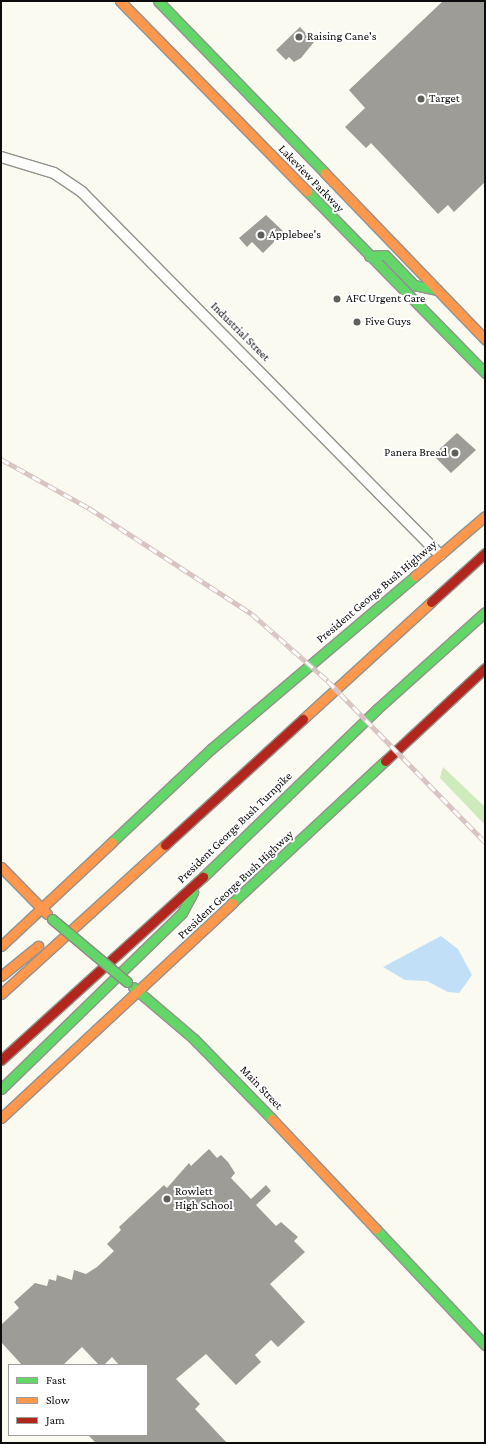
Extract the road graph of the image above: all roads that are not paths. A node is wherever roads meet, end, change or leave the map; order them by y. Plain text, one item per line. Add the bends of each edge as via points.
1 (120, 1) edge
2 (158, 1) edge
3 (290, 139) junction
4 (1, 157) edge
5 (272, 157) junction
6 (369, 256) junction
7 (437, 290) junction
8 (485, 339) edge
9 (485, 373) edge
10 (485, 516) edge
11 (485, 553) edge
12 (440, 555) junction
13 (485, 612) edge
14 (485, 668) edge
15 (1, 867) edge
16 (199, 881) junction
17 (42, 910) junction
18 (66, 935) junction
19 (1, 946) edge
20 (1, 976) edge
21 (139, 992) junction
22 (1, 994) edge
23 (1, 1060) edge
24 (1, 1089) edge
25 (1, 1118) edge
26 (485, 1345) edge

1 - 5 main road, Lakeview Parkway
2 - 3 main road, Lakeview Parkway
3 - 5 main road
3 - 7 main road, Lakeview Parkway
4 - 12 street, Industrial Street via 54,174 82,192
5 - 6 main road, Lakeview Parkway
6 - 7 main road via 385,255 414,285
6 - 9 main road, Lakeview Parkway
7 - 8 main road, Lakeview Parkway
10 - 12 main road, President George Bush Highway
11 - 18 main road
12 - 17 main road, President George Bush Highway via 211,749
13 - 16 main road, President George Bush Turnpike via 377,709
14 - 21 main road, President George Bush Highway
15 - 17 main road, Main Street
16 - 23 main road, President George Bush Turnpike
16 - 24 main road via 182,913
17 - 19 main road, President George Bush Highway
17 - 21 main road, Main Street, bridge
18 - 20 main road via 39,946
18 - 22 main road
21 - 25 main road, President George Bush Highway
21 - 26 main road, Main Street via 194,1039 248,1092

